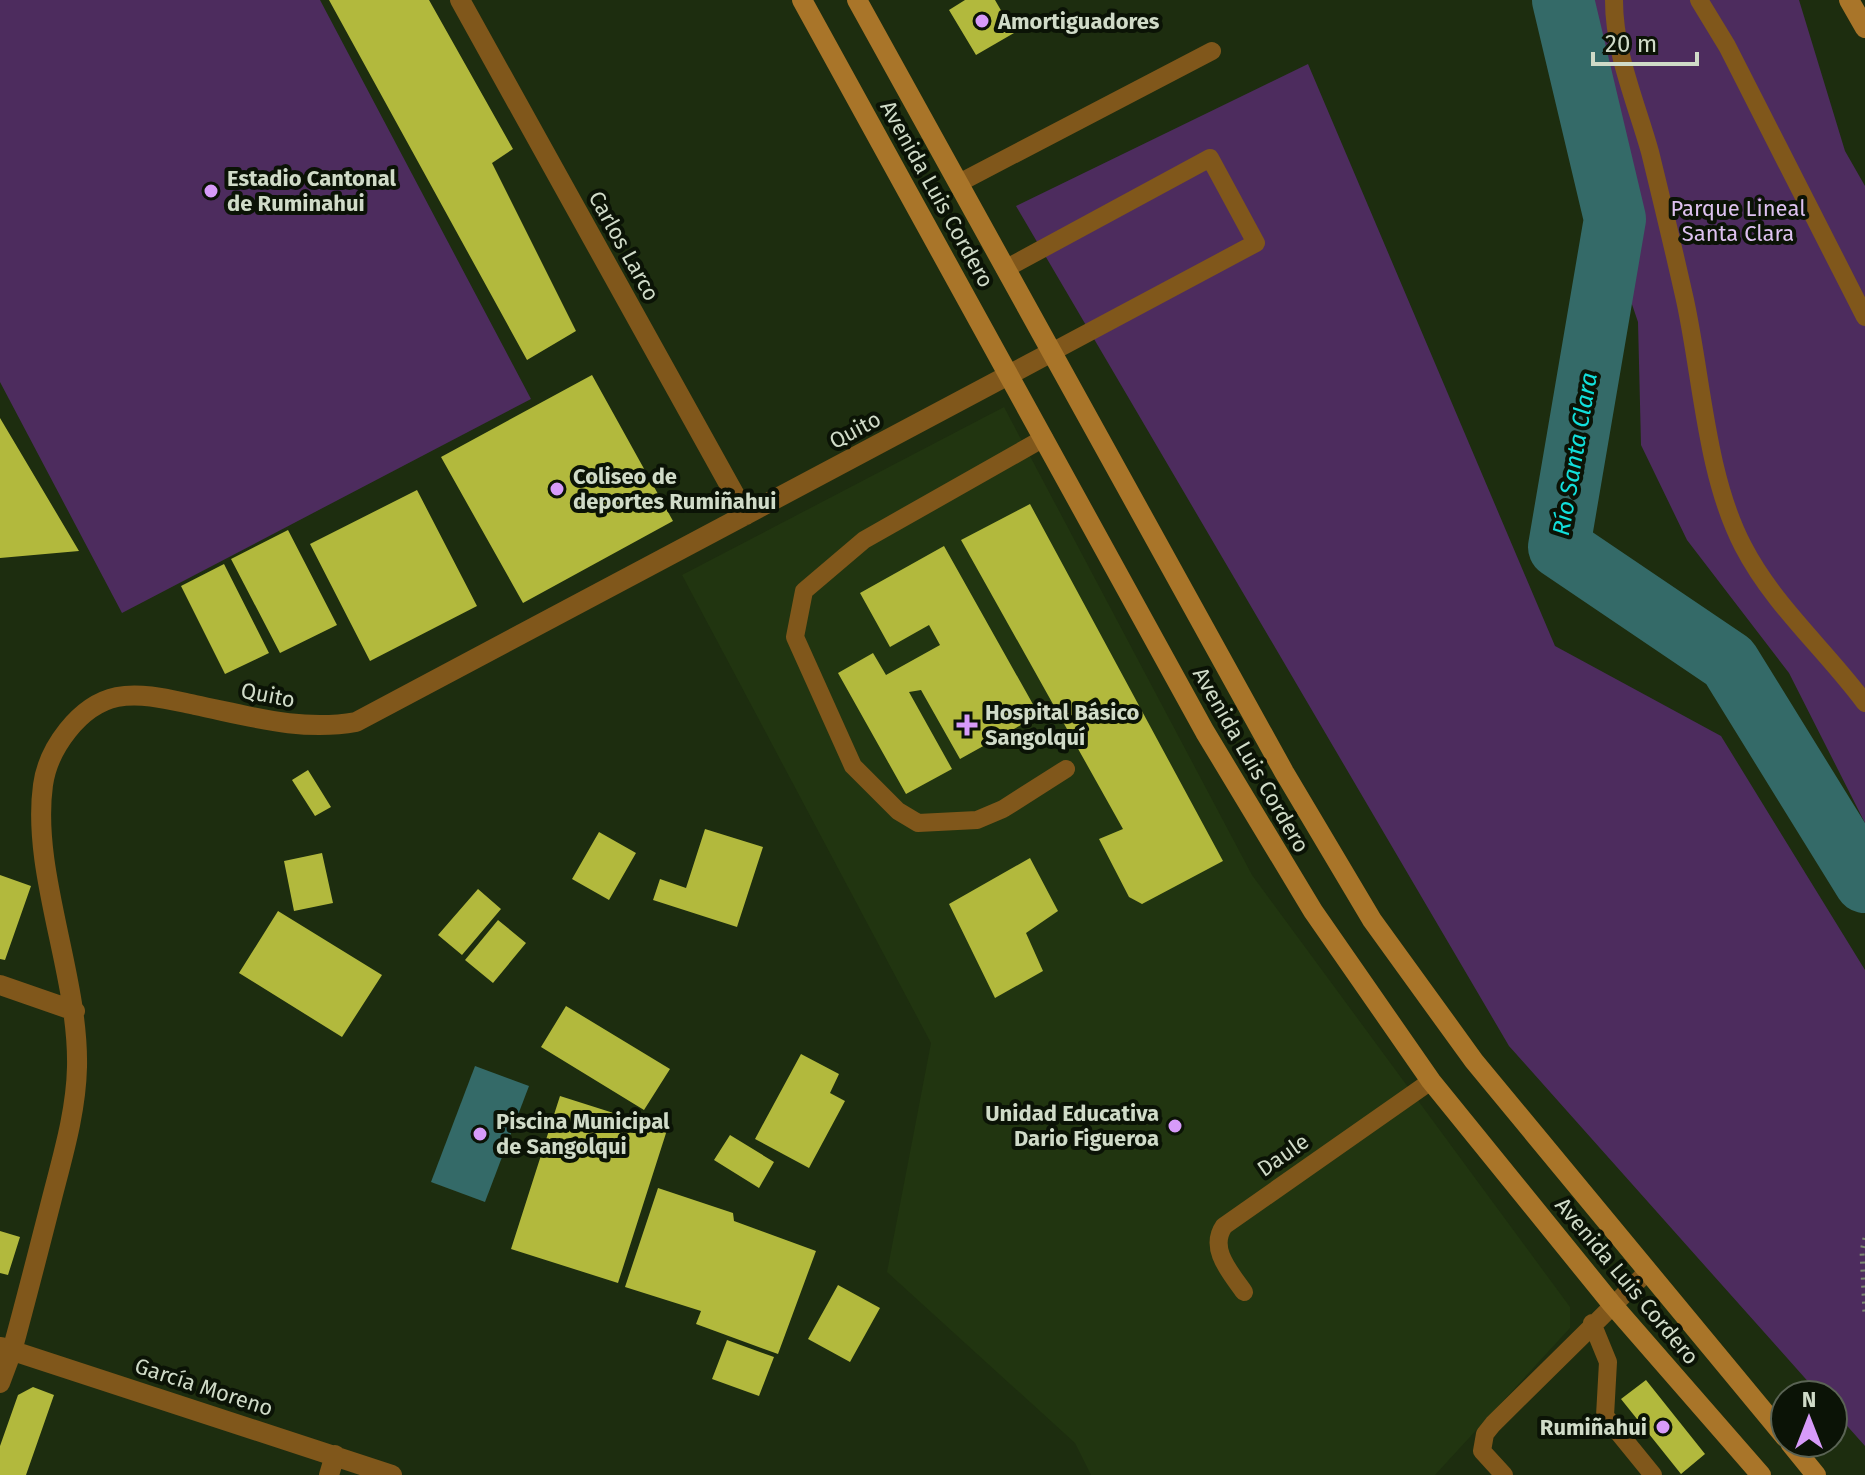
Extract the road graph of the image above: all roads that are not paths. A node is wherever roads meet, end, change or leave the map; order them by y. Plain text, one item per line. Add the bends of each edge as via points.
1 (460, 0) edge
2 (802, 0) edge
3 (857, 0) edge
4 (1614, 0) edge
5 (1699, 0) edge
6 (1849, 0) edge
7 (1865, 28) edge
8 (1212, 51) dead end
9 (959, 183) junction
10 (1005, 269) junction
11 (1865, 317) edge
12 (1050, 353) junction
13 (1009, 375) junction
14 (1044, 438) junction
15 (746, 515) junction
16 (1865, 703) edge
17 (1066, 769) dead end
18 (0, 985) edge
19 (75, 1011) junction
20 (1431, 1081) junction
21 (1648, 1271) junction
22 (1244, 1292) dead end
23 (1611, 1303) junction
24 (1592, 1323) junction
25 (6, 1348) edge
26 (0, 1383) edge
27 (1769, 1418) edge
28 (335, 1455) junction
29 (1803, 1459) edge
30 (329, 1475) edge
31 (392, 1475) edge
32 (1504, 1475) edge
33 (1653, 1475) edge
34 (1761, 1475) edge
35 (1816, 1475) edge

1 - 15 street, Carlos Larco
2 - 13 main road, Avenida Luis Cordero
3 - 9 main road, Avenida Luis Cordero
4 - 16 lane via 1620,55 1684,298 1721,491 1741,544 1771,595 1832,658
5 - 11 lane
6 - 7 main road
8 - 9 lane
9 - 10 main road, Avenida Luis Cordero
10 - 12 main road, Avenida Luis Cordero
10 - 12 lane via 1210,158 1256,243
12 - 13 street, Quito
12 - 21 main road, Avenida Luis Cordero via 1372,920 1474,1061
13 - 14 main road, Avenida Luis Cordero
13 - 15 street, Quito
14 - 17 lane via 864,540 804,591 795,637 853,766 898,811 918,823 977,820
14 - 20 main road, Avenida Luis Cordero via 1205,732 1313,911
15 - 19 street, Quito via 356,722 328,728 294,725 143,697 115,697 82,714 57,745 43,784 43,846
18 - 19 street
19 - 25 street, Quito via 77,1069 70,1127
20 - 22 lane, Daule via 1224,1226 1217,1238 1220,1256
20 - 23 main road, Avenida Luis Cordero
21 - 23 lane
21 - 27 main road, Avenida Luis Cordero
23 - 24 lane
23 - 34 main road, Avenida Luis Cordero
24 - 32 lane via 1485,1434 1482,1451
24 - 33 lane via 1608,1362 1605,1416
25 - 26 street, Quito
25 - 28 street, García Moreno
28 - 30 street
28 - 31 street, García Moreno
29 - 35 main road

